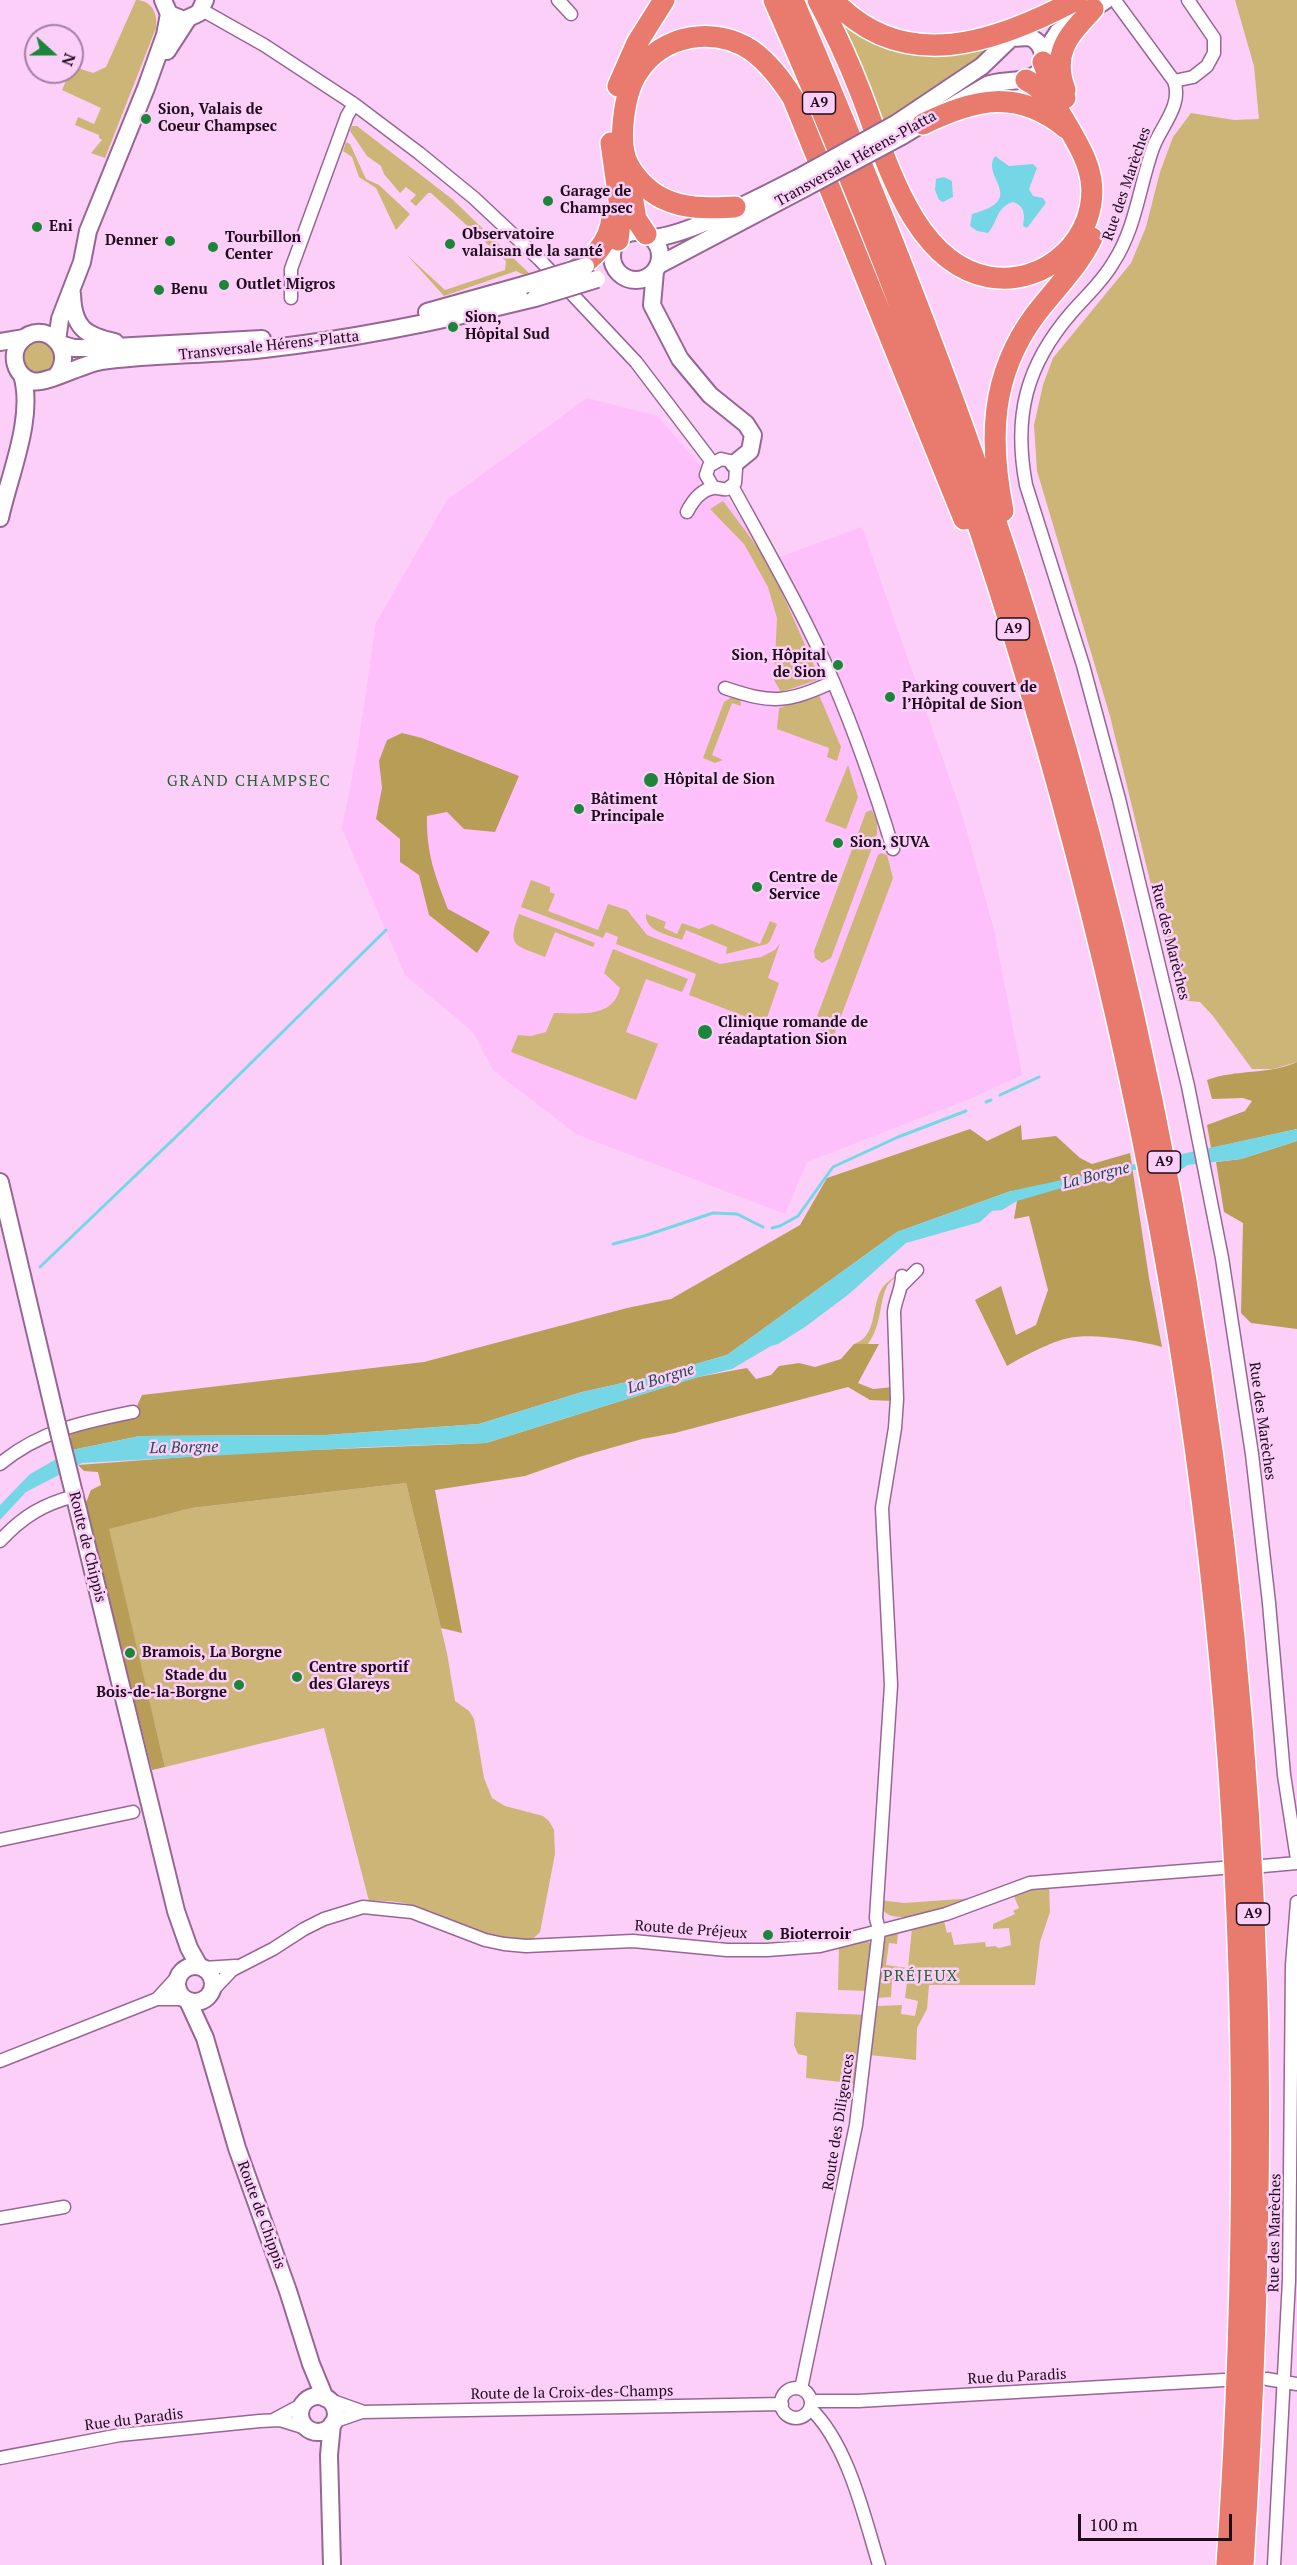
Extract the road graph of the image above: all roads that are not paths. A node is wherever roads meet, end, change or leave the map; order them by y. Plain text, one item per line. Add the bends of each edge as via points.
1 (558, 0) edge
2 (664, 0) edge
3 (774, 0) edge
4 (793, 0) edge
5 (818, 0) edge
6 (833, 0) edge
7 (1188, 0) edge
8 (1096, 2) edge
9 (166, 7) edge
10 (198, 10) edge
11 (571, 14) dead end
12 (1029, 37) junction
13 (1043, 58) junction
14 (1026, 80) junction
15 (1174, 81) junction
16 (146, 88) junction
17 (354, 104) junction
18 (1070, 105) junction
19 (923, 124) junction
20 (900, 129) junction
21 (1071, 132) junction
22 (620, 164) junction
23 (800, 183) junction
24 (735, 207) junction
25 (88, 231) junction
26 (649, 236) junction
27 (616, 245) junction
28 (692, 246) junction
29 (657, 268) junction
30 (585, 270) junction
31 (626, 277) junction
32 (71, 290) junction
33 (530, 292) junction
34 (291, 298) dead end
35 (652, 305) junction
36 (662, 326) junction
37 (29, 336) junction
38 (0, 342) edge
39 (58, 342) junction
40 (134, 345) junction
41 (0, 360) edge
42 (20, 372) junction
43 (55, 376) junction
44 (23, 426) junction
45 (712, 462) junction
46 (734, 464) junction
47 (732, 486) junction
48 (713, 487) junction
49 (687, 512) dead end
50 (0, 518) edge
51 (1017, 585) junction
52 (833, 682) junction
53 (725, 688) dead end
54 (1033, 692) junction
55 (893, 849) dead end
56 (1135, 1060) junction
57 (0, 1182) edge
58 (1176, 1268) junction
59 (917, 1270) dead end
60 (133, 1412) dead end
61 (0, 1464) edge
62 (75, 1496) junction
63 (0, 1541) edge
64 (133, 1812) dead end
65 (0, 1840) edge
66 (1297, 1861) edge
67 (1263, 1866) dead end
68 (1222, 1868) dead end
69 (1297, 1902) edge
70 (176, 1911) junction
71 (879, 1930) junction
72 (240, 1966) junction
73 (201, 1967) junction
74 (179, 1975) junction
75 (210, 1993) junction
76 (157, 1999) junction
77 (186, 2000) junction
78 (0, 2061) edge
79 (213, 2064) junction
80 (64, 2207) dead end
81 (0, 2218) edge
82 (1267, 2379) dead end
83 (1224, 2380) dead end
84 (1291, 2382) edge
85 (801, 2389) junction
86 (316, 2400) junction
87 (782, 2404) junction
88 (810, 2405) junction
89 (363, 2412) junction
90 (274, 2420) junction
91 (333, 2423) junction
92 (311, 2430) junction
93 (0, 2458) edge
94 (331, 2497) junction
95 (332, 2565) edge
96 (879, 2565) edge
97 (1227, 2565) edge
98 (1243, 2565) edge
99 (1274, 2565) edge

1 - 11 street
2 - 22 highway via 637,44 618,86 611,128
3 - 54 highway, A9 via 919,352
4 - 51 highway, A9 via 908,278
5 - 21 highway via 846,57 908,208 932,243 963,268 992,278 1027,275 1053,264 1073,245 1086,222 1092,195 1088,165
6 - 8 highway via 860,22 886,36 912,44 942,46 968,43
7 - 15 street via 1214,38 1214,53 1207,66 1193,77
8 - 12 street, Transversale Hérens-Platta
8 - 13 street via 1058,32
8 - 15 street
8 - 18 highway via 1069,36 1062,52 1060,76
9 - 10 street via 177,19
9 - 16 street via 165,35
10 - 16 street
10 - 17 street via 264,45
12 - 13 street via 1037,42
12 - 20 street, Transversale Hérens-Platta via 1007,40 987,62
13 - 14 street via 1038,73
13 - 18 highway via 1050,80
14 - 19 street, Transversale Hérens-Platta via 1000,80
14 - 21 highway via 1048,95
15 - 66 street, Rue des Marèches via 1176,100 1153,147 1126,239 1103,278 1042,353 1023,403 1021,457 1119,799 1188,1086 1222,1258 1253,1465 1284,1775
16 - 25 street
17 - 34 street via 291,269
17 - 45 street via 434,164 539,259 636,362
18 - 51 highway via 1095,148 1103,198 1097,225 1082,256 1030,322 1013,351 997,402 996,466
19 - 20 street, Transversale Hérens-Platta
19 - 21 highway via 976,103 1002,101 1040,111
20 - 23 street, Transversale Hérens-Platta, bridge
22 - 24 highway via 665,200 693,207
22 - 26 highway via 635,215
22 - 27 highway via 621,214
22 - 30 highway via 609,230
22 - 54 highway via 631,84 647,61 671,43 700,36 732,41 758,56 782,81 809,133
23 - 24 street, Transversale Hérens-Platta
23 - 28 street, Transversale Hérens-Platta
24 - 26 street, Transversale Hérens-Platta via 672,235
25 - 32 street
25 - 37 street via 54,308
26 - 27 street via 629,234
26 - 29 street via 660,252
27 - 30 street, Transversale Hérens-Platta
27 - 31 street via 613,263
28 - 29 street, Transversale Hérens-Platta
28 - 36 street via 674,262 661,285
29 - 31 street via 642,280
29 - 35 street
30 - 31 street, Transversale Hérens-Platta
30 - 33 street, Transversale Hérens-Platta, bridge
30 - 33 street, Transversale Hérens-Platta, bridge
31 - 35 street
32 - 39 street via 60,319
32 - 40 street via 74,313 85,331 97,338
33 - 40 street, Transversale Hérens-Platta via 365,325 262,339
33 - 43 street, Transversale Hérens-Platta via 479,312 334,340 229,353 99,362
35 - 36 street
36 - 46 street via 680,359 700,384 751,431 750,452
37 - 38 street
37 - 39 street via 47,334
37 - 42 street via 15,354
39 - 40 street, Transversale Hérens-Platta via 74,348
39 - 43 street via 63,360
41 - 42 street
42 - 43 street via 37,382
42 - 44 street via 26,392
43 - 44 street
44 - 50 street
45 - 46 street via 721,459
45 - 48 street via 706,475
46 - 47 street via 737,478
47 - 48 street via 723,490
47 - 52 street
48 - 49 street via 692,501
51 - 56 highway, A9 via 1086,822
52 - 53 street via 799,696 774,700
52 - 55 street
54 - 56 highway, A9
56 - 58 highway, A9
57 - 62 street, Route de Chippis, bridge
58 - 97 highway, A9 via 1225,1719 1238,1918 1242,2212
58 - 98 highway, A9 via 1209,1434 1226,1562 1250,1849 1257,1995 1258,2171 1255,2340
59 - 71 street, Route des Diligences via 902,1281 895,1301 896,1418 882,1508 891,1685 876,1917
60 - 61 street via 49,1433
62 - 63 street via 21,1519
62 - 70 street, Route de Chippis
64 - 65 street
66 - 67 street
68 - 71 street, Route de Préjeux via 1029,1883 946,1914
69 - 84 street, Rue des Marèches via 1292,1965
70 - 73 street, Route de Chippis via 189,1948
70 - 74 street, Route de Chippis via 181,1941
71 - 72 street, Route de Préjeux via 820,1946 767,1950 633,1941 526,1946 485,1940 412,1912 363,1907 324,1919
71 - 85 street, Route des Diligences via 856,2126
72 - 73 street, Route de Préjeux
72 - 75 street, Route de Préjeux
73 - 74 street via 190,1966
73 - 75 street, Route de Chippis via 212,1977
74 - 76 street
74 - 77 street, Route de Chippis via 177,1989
75 - 77 street via 198,2002
75 - 79 street, Route de Chippis via 207,2018
76 - 77 street
76 - 78 street
77 - 79 street, Route de Chippis via 199,2023
79 - 86 street, Route de Chippis via 237,2148 311,2365
80 - 81 street
82 - 84 street
83 - 88 street, Rue du Paradis
84 - 99 street, Rue des Marèches
85 - 87 street via 787,2391
85 - 88 street
86 - 89 street, Route de la Croix-des-Champs
86 - 90 street, Rue du Paradis
86 - 91 street via 335,2410
86 - 92 street via 301,2419
87 - 88 street via 785,2413 794,2418 803,2416
87 - 89 street, Route de la Croix-des-Champs
88 - 96 street via 853,2478
89 - 91 street, Route de la Croix-des-Champs
90 - 92 street, Rue du Paradis
90 - 93 street, Rue du Paradis via 120,2435
91 - 92 street via 324,2430
91 - 94 street via 329,2449
92 - 94 street via 322,2456
94 - 95 street

